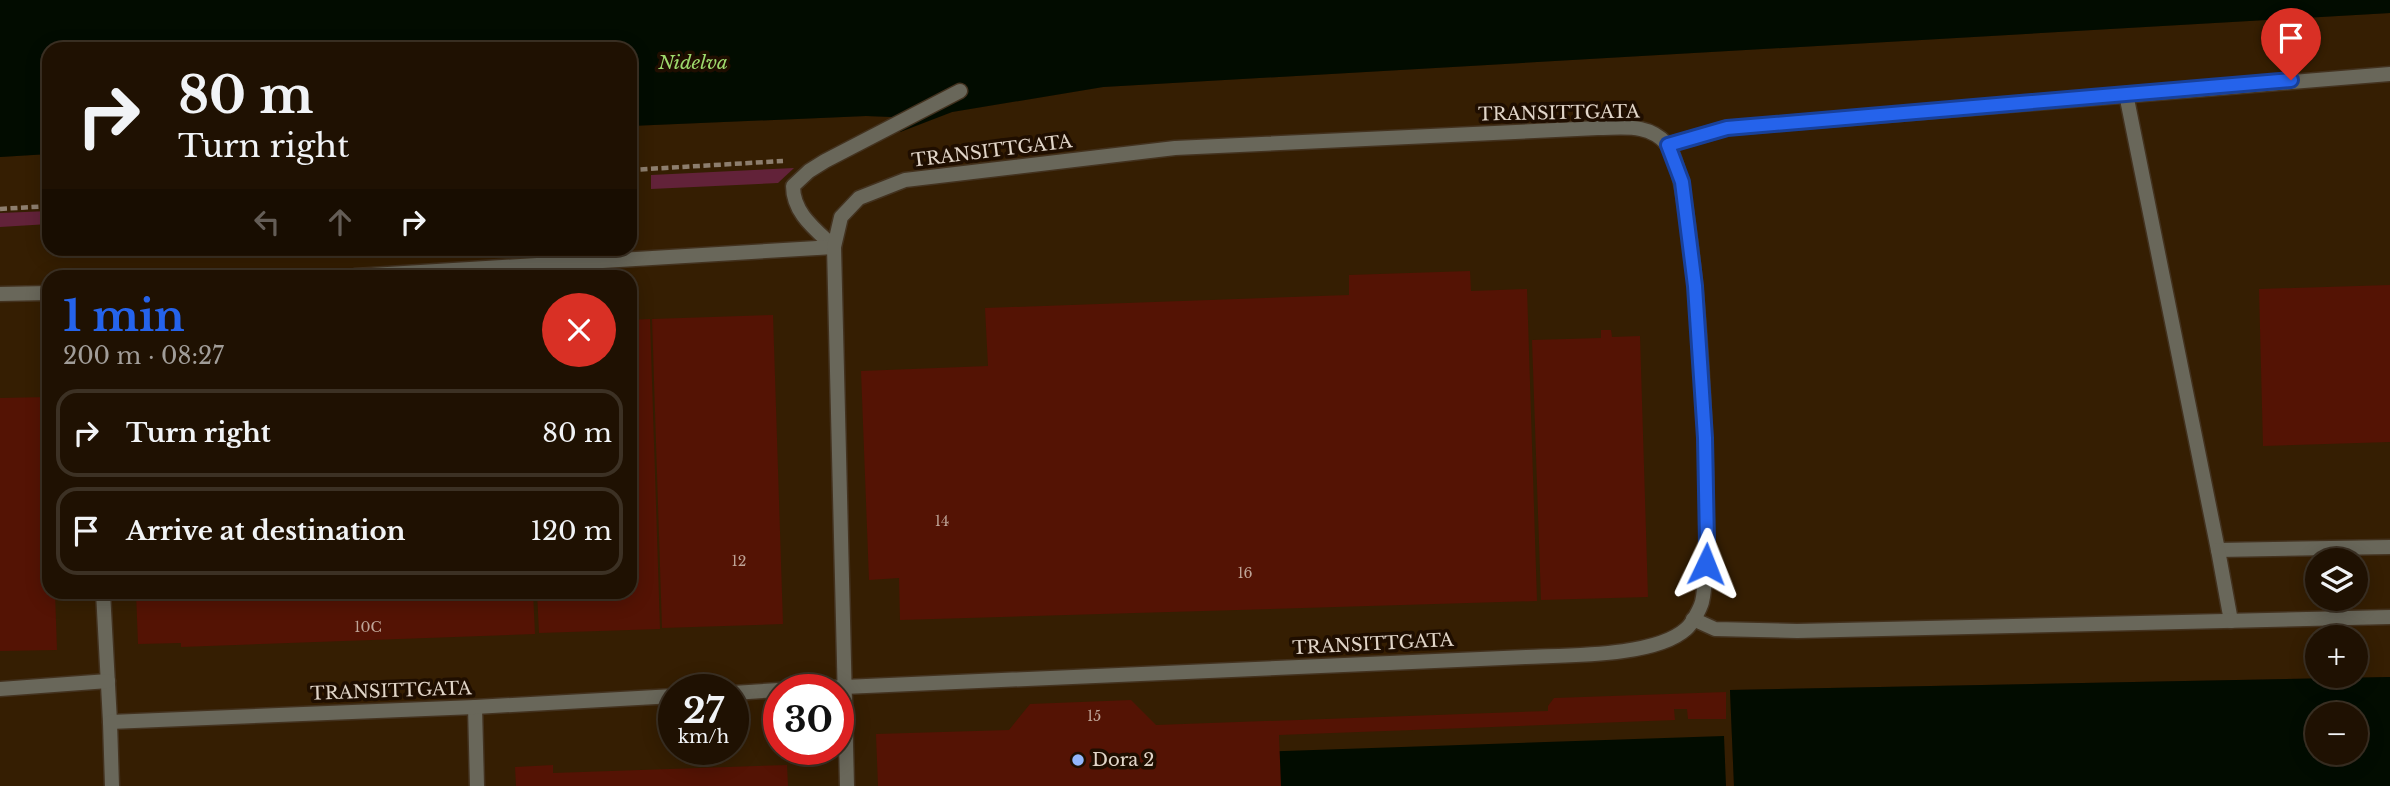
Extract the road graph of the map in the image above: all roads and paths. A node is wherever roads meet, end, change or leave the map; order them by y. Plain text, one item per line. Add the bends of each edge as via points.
1 (2390, 74) edge
2 (960, 91) dead end
3 (2126, 94) junction
4 (1668, 145) junction
5 (637, 170) edge
6 (809, 171) junction
7 (42, 206) edge
8 (0, 209) edge
9 (834, 247) junction
10 (454, 270) edge
11 (0, 293) edge
12 (42, 293) edge
13 (2390, 547) edge
14 (2218, 550) junction
15 (103, 599) edge
16 (2390, 617) edge
17 (1693, 619) junction
18 (2231, 621) junction
19 (844, 674) edge
20 (108, 681) junction
21 (854, 687) edge
22 (0, 689) edge
23 (658, 697) edge
24 (475, 707) junction
25 (110, 722) junction
26 (846, 765) edge
27 (112, 786) edge
28 (477, 786) edge
29 (847, 786) edge

1 - 3 street
2 - 6 street
3 - 4 street via 1727,128
3 - 14 street
4 - 9 street, TRANSITTGATA via 1646,129 1570,129 1175,148 905,180 859,198 841,217
4 - 17 street via 1682,182 1695,286 1705,438 1707,543 1702,604
5 - 6 path via 804,159
6 - 9 street via 793,186 793,198 804,217
7 - 8 path
9 - 10 street
9 - 19 street, TRANSITTGATA
11 - 12 street
13 - 14 street
14 - 18 street
15 - 20 street
16 - 18 street
17 - 18 street via 1715,629 1797,631
17 - 21 street, TRANSITTGATA via 1686,629 1657,645 1628,651
20 - 22 street
20 - 25 street
23 - 24 street, TRANSITTGATA
24 - 25 street, TRANSITTGATA
24 - 28 street
25 - 27 street
26 - 29 street

